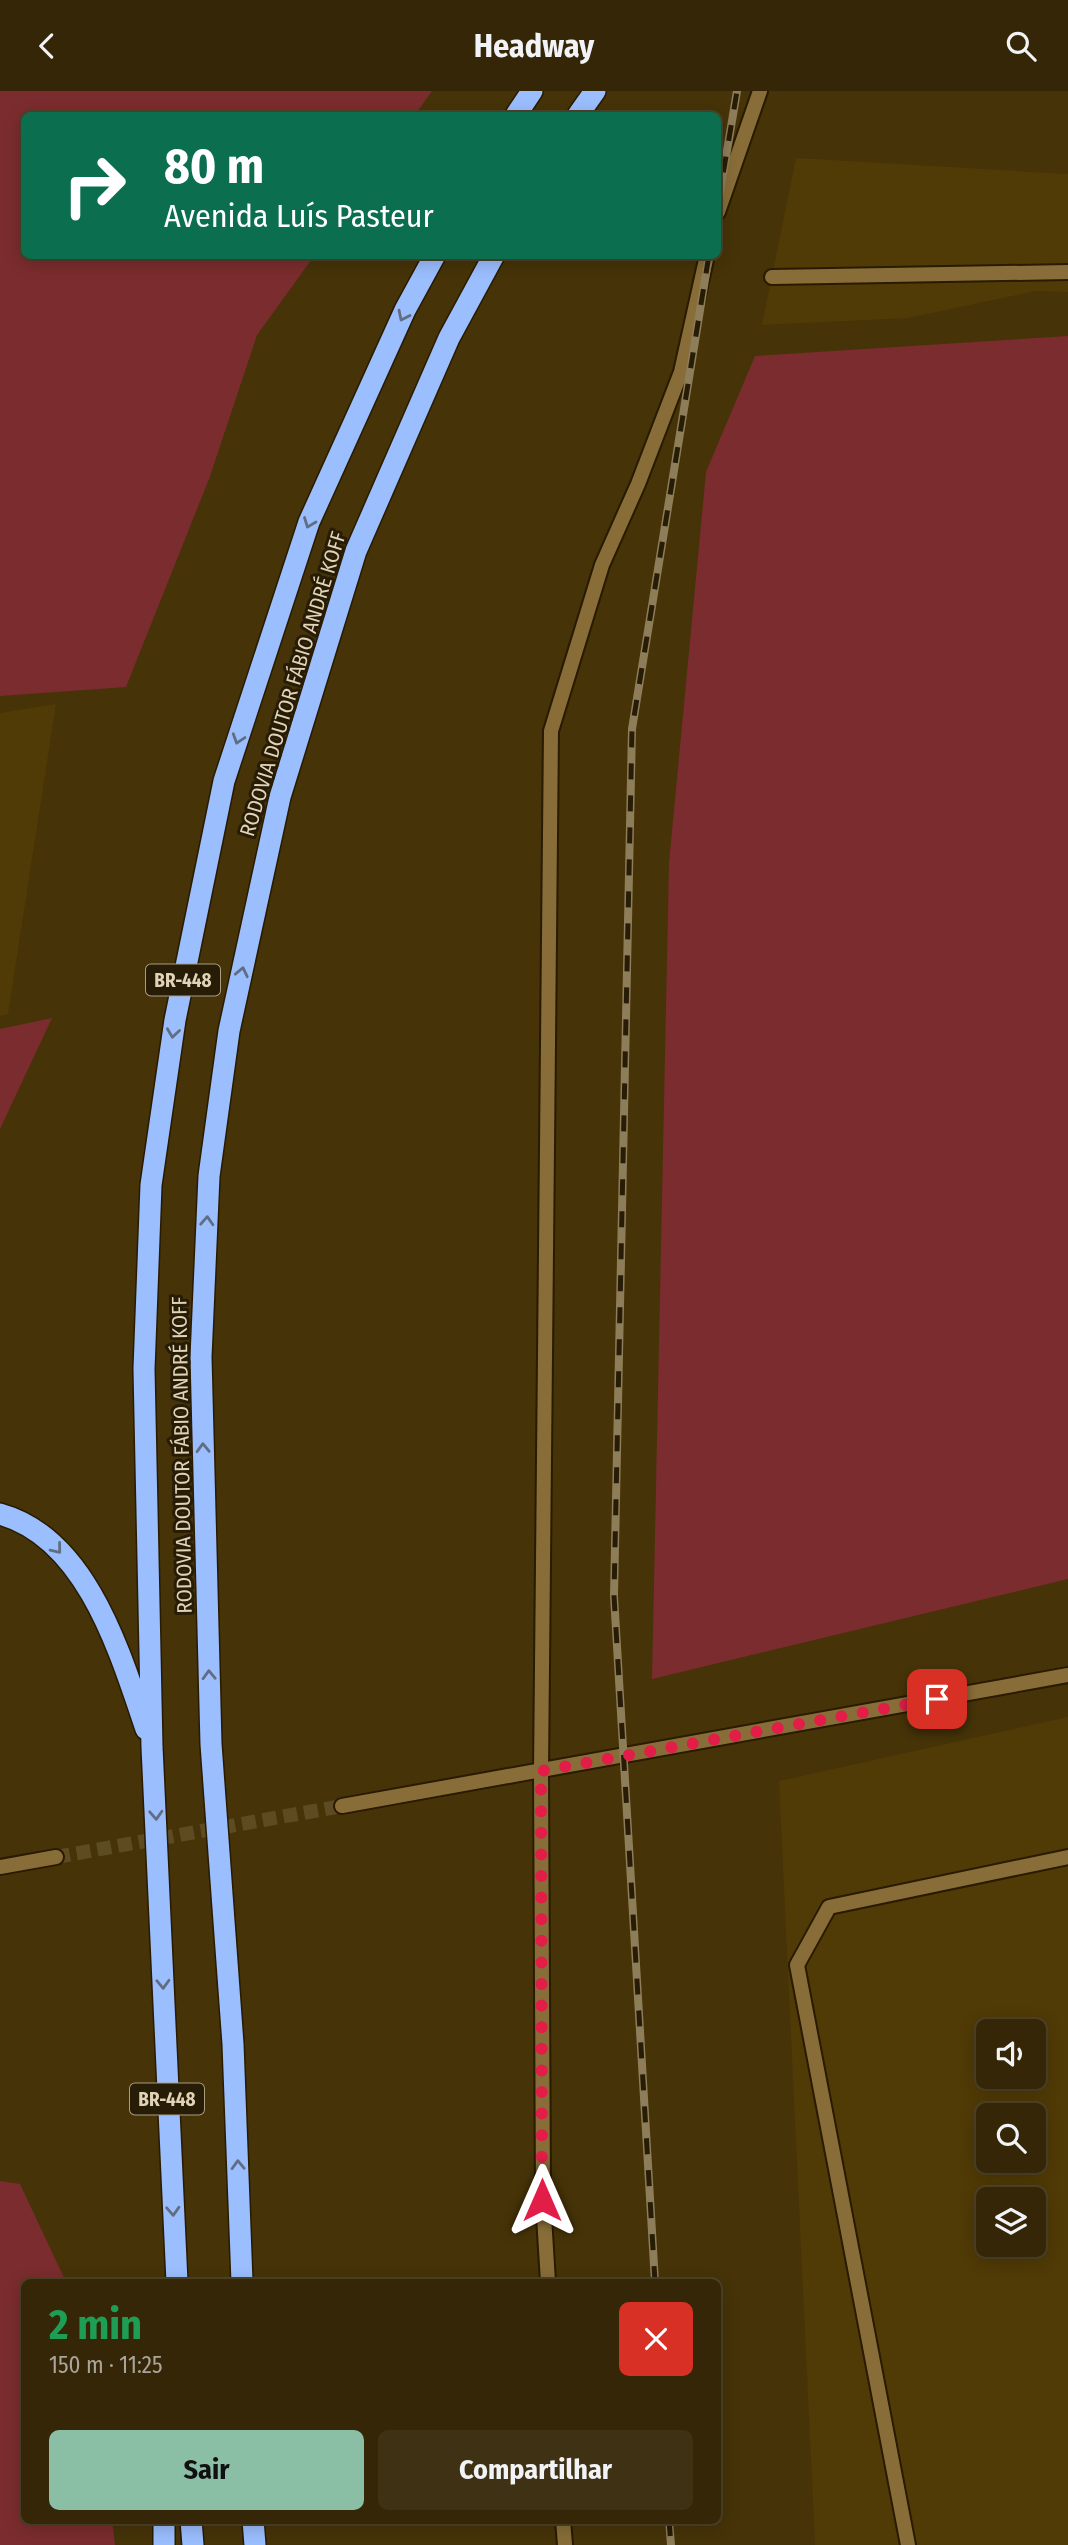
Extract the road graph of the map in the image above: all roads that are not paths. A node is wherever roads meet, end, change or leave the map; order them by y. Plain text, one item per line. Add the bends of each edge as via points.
1 (531, 91) edge
2 (594, 91) edge
3 (760, 91) edge
4 (518, 112) edge
5 (580, 112) edge
6 (721, 203) edge
7 (433, 259) edge
8 (492, 259) edge
9 (706, 259) edge
10 (1068, 272) edge
11 (772, 277) dead end
12 (0, 1514) edge
13 (1068, 1675) edge
14 (152, 1747) junction
15 (541, 1771) junction
16 (342, 1806) tunnel mouth
17 (56, 1857) tunnel mouth
18 (1068, 1857) edge
19 (0, 1867) edge
20 (177, 2279) edge
21 (242, 2279) edge
22 (548, 2279) edge
23 (164, 2524) edge
24 (191, 2524) edge
25 (253, 2524) edge
26 (563, 2524) edge
27 (164, 2545) edge
28 (193, 2545) edge
29 (255, 2545) edge
30 (565, 2545) edge
31 (908, 2545) edge

1 - 4 highway
2 - 5 highway
3 - 6 street
7 -> 14 highway, RODOVIA DOUTOR FÁBIO ANDRÉ KOFF / BR-448 via 309,522 224,781 175,1020 151,1185 145,1355
21 -> 8 highway, RODOVIA DOUTOR FÁBIO ANDRÉ KOFF / BR-448 via 233,2044 211,1744 201,1357 209,1176 229,1031 280,797 356,551 449,338
9 - 15 street via 681,372 603,565 551,731
10 - 11 street
12 -> 14 highway via 48,1538 88,1586 115,1638
13 - 15 street
14 -> 20 highway, RODOVIA DOUTOR FÁBIO ANDRÉ KOFF / BR-448
15 - 16 street
15 - 22 street via 542,2200
17 - 19 street
18 - 31 street via 829,1907 797,1965
23 - 27 highway
24 - 28 highway
25 - 29 highway
26 - 30 street

